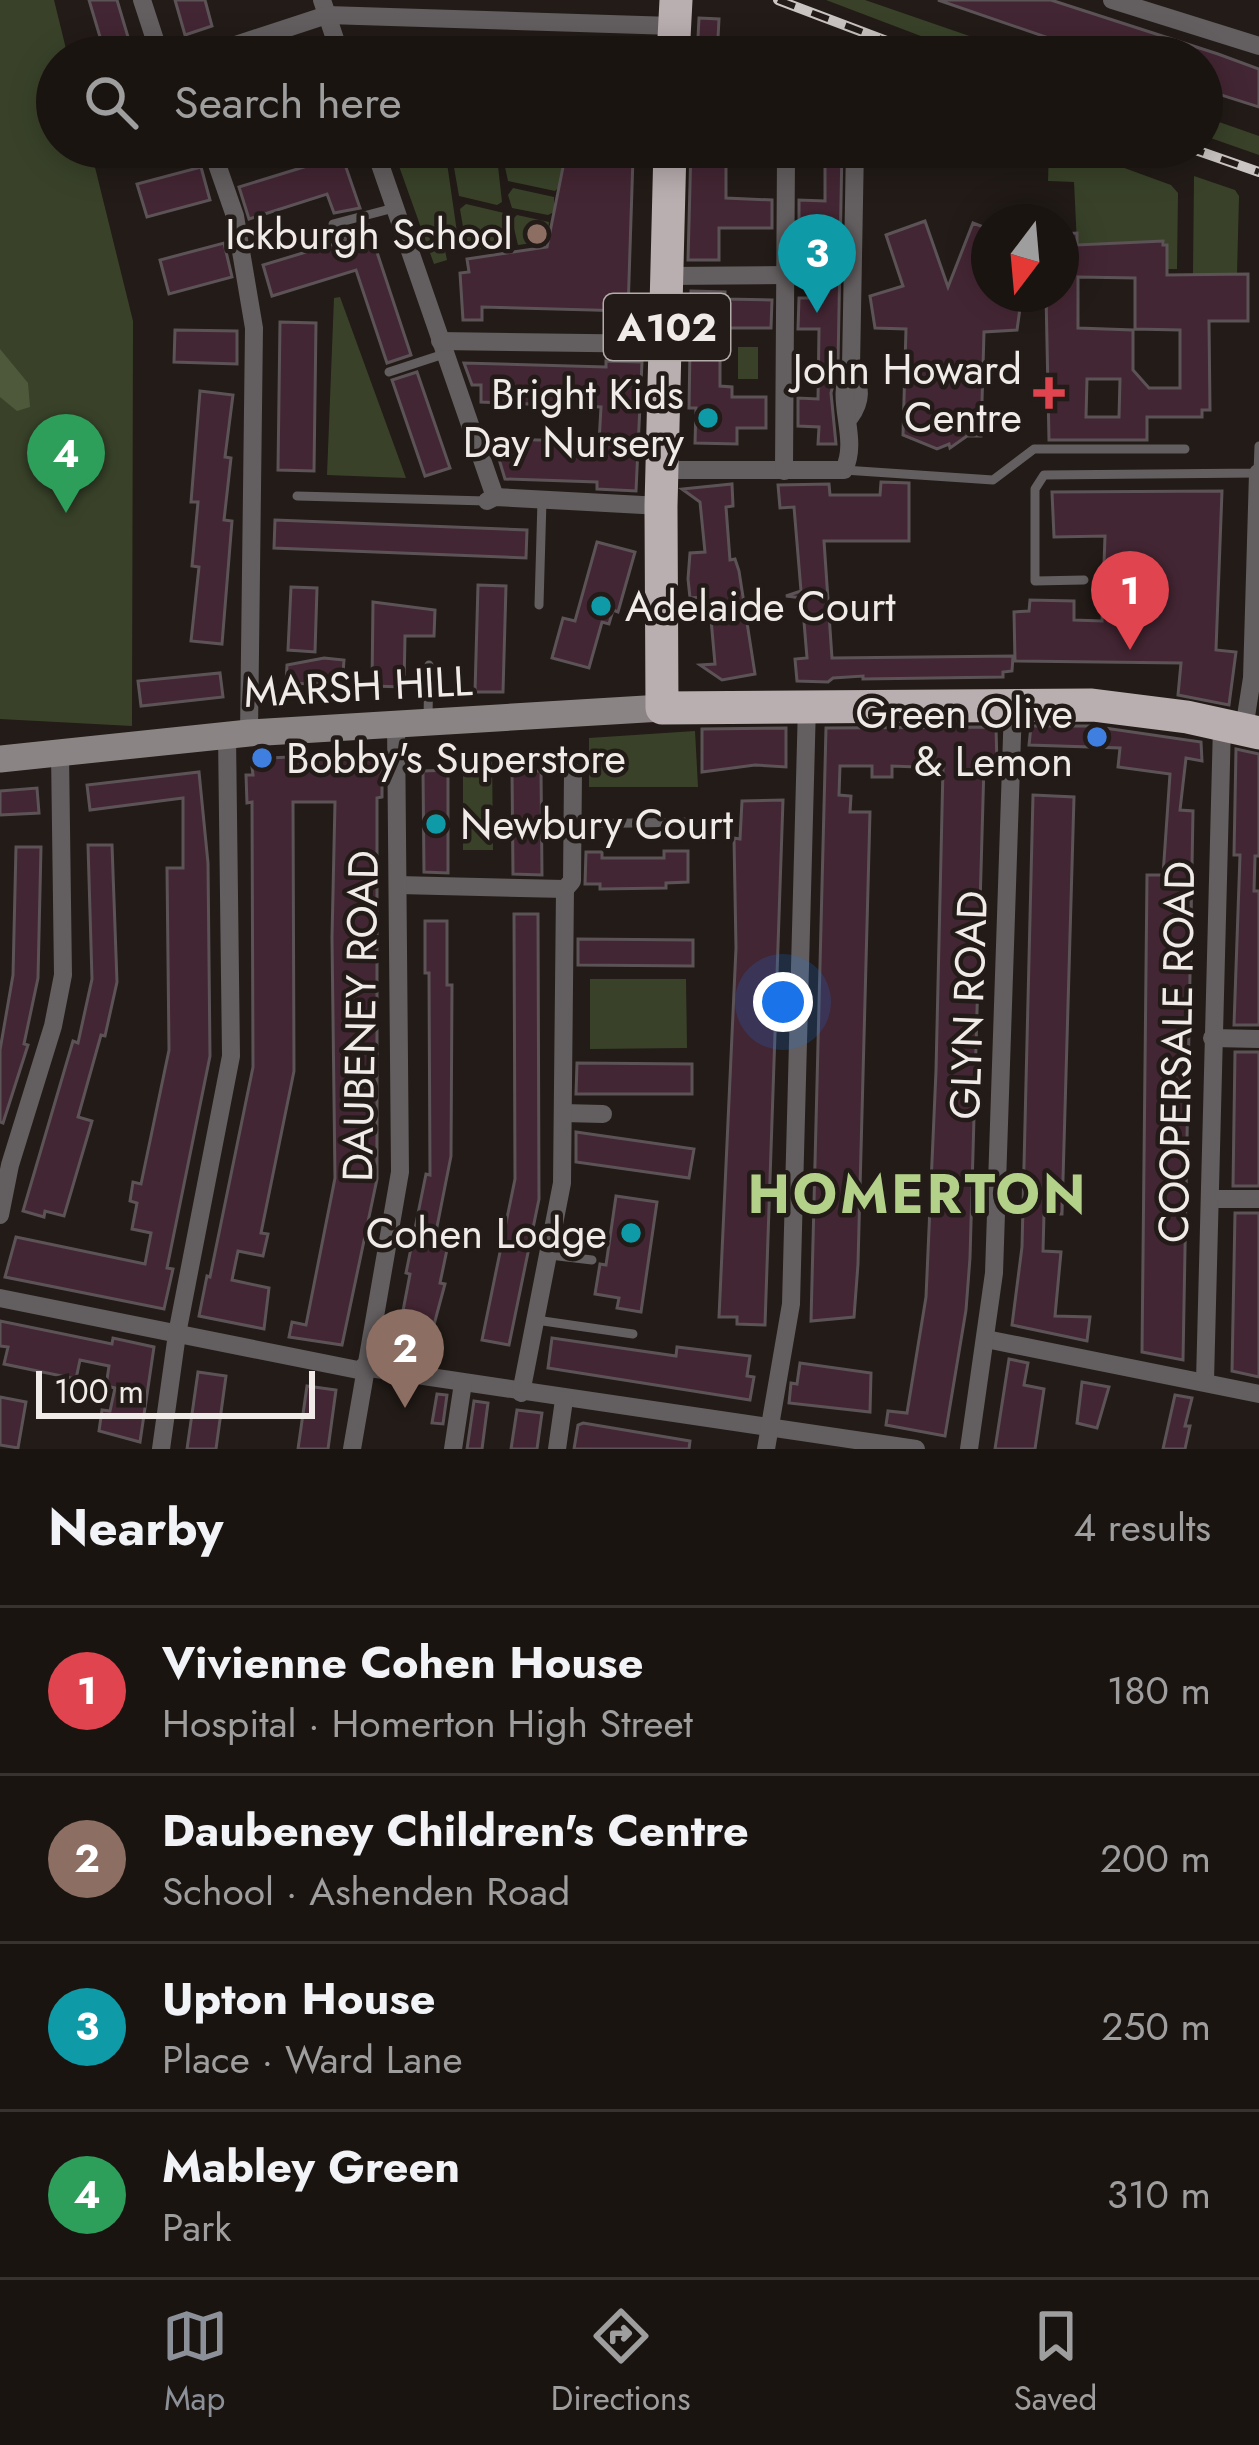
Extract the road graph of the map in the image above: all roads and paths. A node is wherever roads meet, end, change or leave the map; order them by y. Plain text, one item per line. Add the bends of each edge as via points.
1 (142, 0) edge
2 (1112, 0) edge
3 (324, 8) edge
4 (674, 28) edge
5 (154, 36) edge
6 (253, 36) edge
7 (1259, 46) edge
8 (218, 168) edge
9 (381, 168) edge
10 (670, 168) edge
11 (786, 168) edge
12 (855, 168) edge
13 (394, 208) junction
14 (332, 224) dead end
15 (785, 275) junction
16 (668, 276) junction
17 (667, 344) junction
18 (442, 348) junction
19 (389, 372) dead end
20 (1259, 446) edge
21 (1185, 449) dead end
22 (846, 466) junction
23 (662, 470) junction
24 (784, 471) junction
25 (1258, 473) edge
26 (297, 496) dead end
27 (491, 499) junction
28 (542, 500) junction
29 (661, 506) junction
30 (1084, 580) dead end
31 (539, 605) dead end
32 (429, 664) dead end
33 (807, 705) junction
34 (1013, 706) junction
35 (662, 709) junction
36 (428, 722) junction
37 (396, 723) junction
38 (1242, 729) edge
39 (238, 734) junction
40 (60, 753) junction
41 (0, 759) edge
42 (573, 772) dead end
43 (694, 822) dead end
44 (572, 824) junction
45 (398, 885) junction
46 (565, 889) junction
47 (1212, 1038) junction
48 (1259, 1039) edge
49 (563, 1113) junction
50 (603, 1114) dead end
51 (1210, 1199) junction
52 (1259, 1199) edge
53 (0, 1214) edge
54 (550, 1255) junction
55 (592, 1260) dead end
56 (0, 1298) edge
57 (536, 1320) junction
58 (177, 1334) junction
59 (633, 1334) dead end
60 (986, 1339) junction
61 (363, 1369) junction
62 (1205, 1381) junction
63 (463, 1383) junction
64 (521, 1393) junction
65 (1259, 1394) edge
66 (564, 1400) junction
67 (770, 1427) junction
68 (161, 1449) edge
69 (352, 1449) edge
70 (453, 1449) edge
71 (557, 1449) edge
72 (766, 1449) edge
73 (916, 1449) edge
74 (969, 1449) edge

1 - 5 street
2 - 7 street
3 - 4 street
3 - 6 street
8 - 39 street via 254,328
9 - 13 street
10 - 16 highway, A102
11 - 15 street
12 - 22 street via 851,367 858,406
13 - 14 lane
13 - 18 street
15 - 16 street
15 - 24 street
16 - 17 highway, A102
17 - 18 street
17 - 23 highway, A102
18 - 19 lane
18 - 27 street
20 - 25 lane
21 - 22 lane via 1034,449 993,479
22 - 24 street
23 - 24 street
23 - 29 highway, A102
25 - 30 lane via 1045,475 1035,489 1035,581
25 - 38 street, COOPERSALE ROAD via 1252,678
26 - 27 lane
27 - 28 street
28 - 29 street
28 - 31 lane
29 - 35 highway, A102
32 - 36 lane
33 - 34 highway
33 - 35 highway
33 - 67 street via 791,1304
34 - 38 highway via 1092,705
34 - 60 street, GLYN ROAD
35 - 36 main road, MARSH HILL
36 - 37 main road, MARSH HILL
37 - 39 main road, MARSH HILL
37 - 45 street, DAUBENEY ROAD
38 - 47 street, COOPERSALE ROAD
39 - 40 main road, MARSH HILL
39 - 58 street via 231,1057
40 - 41 main road, MARSH HILL
40 - 53 street via 63,975
42 - 44 street
43 - 44 lane
44 - 46 street via 572,881
45 - 46 street
45 - 61 street, DAUBENEY ROAD via 400,1172
46 - 49 street
47 - 48 street
47 - 51 street, COOPERSALE ROAD
49 - 50 street
49 - 54 street
51 - 52 street
51 - 62 street, COOPERSALE ROAD
54 - 55 lane
54 - 57 street
56 - 58 street
57 - 59 lane
57 - 64 street
58 - 61 street
58 - 68 street
60 - 62 street
60 - 74 street, GLYN ROAD
61 - 63 street
61 - 69 street, DAUBENEY ROAD
62 - 65 street
63 - 64 street
63 - 70 street
64 - 66 street
66 - 67 street
66 - 71 street
67 - 72 street
67 - 73 street

